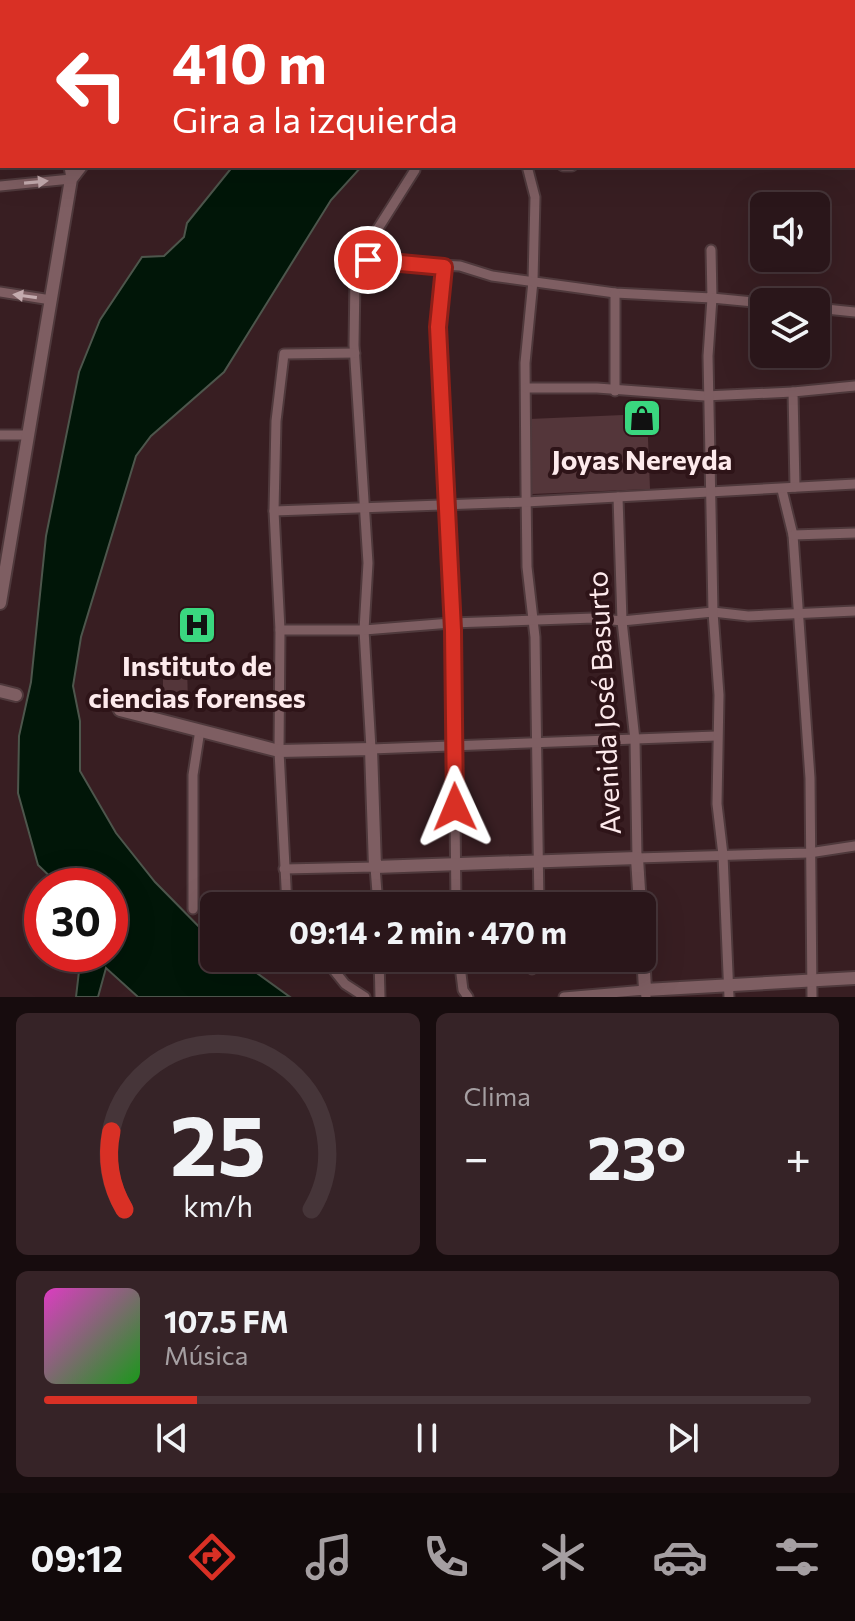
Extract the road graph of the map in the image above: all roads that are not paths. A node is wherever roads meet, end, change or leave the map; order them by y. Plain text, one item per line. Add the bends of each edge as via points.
1 (528, 168) edge
2 (415, 170) dead end
3 (70, 173) edge
4 (0, 186) edge
5 (711, 250) dead end
6 (361, 261) junction
7 (444, 267) junction
8 (533, 281) junction
9 (0, 292) edge
10 (615, 293) junction
11 (712, 298) junction
12 (51, 300) junction
13 (750, 302) edge
14 (830, 309) edge
15 (855, 312) edge
16 (355, 353) junction
17 (854, 386) edge
18 (526, 388) junction
19 (615, 391) junction
20 (793, 392) junction
21 (711, 396) junction
22 (0, 435) edge
23 (28, 435) junction
24 (855, 484) edge
25 (795, 487) junction
26 (782, 490) junction
27 (711, 491) junction
28 (618, 497) junction
29 (526, 502) junction
30 (446, 505) junction
31 (362, 506) junction
32 (274, 511) junction
33 (6, 532) edge
34 (855, 533) edge
35 (793, 535) junction
36 (0, 603) edge
37 (855, 611) edge
38 (713, 612) junction
39 (799, 615) junction
40 (534, 621) junction
41 (622, 621) junction
42 (451, 623) junction
43 (280, 630) junction
44 (364, 630) junction
45 (0, 691) edge
46 (16, 695) dead end
47 (120, 710) dead end
48 (200, 730) junction
49 (716, 736) junction
50 (635, 740) junction
51 (537, 743) junction
52 (371, 749) junction
53 (454, 749) junction
54 (279, 751) junction
55 (855, 846) edge
56 (809, 853) junction
57 (723, 855) junction
58 (637, 858) junction
59 (539, 861) junction
60 (456, 865) junction
61 (375, 867) junction
62 (284, 869) junction
63 (286, 892) edge
64 (377, 892) edge
65 (456, 892) edge
66 (539, 892) edge
67 (639, 892) edge
68 (193, 909) dead end
69 (335, 972) edge
70 (379, 972) edge
71 (460, 972) edge
72 (645, 972) edge
73 (855, 978) edge
74 (811, 979) junction
75 (728, 991) edge
76 (646, 993) edge
77 (365, 997) edge
78 (380, 997) edge
79 (468, 997) edge
80 (564, 997) edge
81 (812, 997) edge

1 - 8 street via 535,197
2 - 6 street
4 -> 3 street
3 - 12 street
5 - 11 street
6 - 7 street
6 - 16 street via 355,278
7 - 8 street
7 - 30 street via 438,327
8 - 10 street
8 - 18 street
12 -> 9 street
10 - 11 street
10 - 19 street
11 - 13 street
11 - 21 street
12 - 23 street
14 - 15 street
16 - 31 street
16 - 32 street via 284,354
17 - 20 street
18 - 19 street
18 - 29 street
19 - 21 street
20 - 21 street
20 - 25 street
21 - 27 street
22 - 23 street
23 - 33 street
24 - 25 street
25 - 26 street
26 - 27 street
26 - 35 street
27 - 28 street
27 - 38 street
28 - 29 street
28 - 41 street, Avenida José Basurto
29 - 30 street
29 - 40 street
30 - 31 street
30 - 42 street
31 - 32 street
31 - 44 street via 368,563
32 - 43 street
33 - 36 street
34 - 35 street
35 - 39 street
37 - 39 street
38 - 39 street
38 - 41 street
38 - 49 street via 719,694
39 - 56 street via 810,778
40 - 41 street
40 - 42 street
40 - 51 street
41 - 50 street, Avenida José Basurto
42 - 44 street
42 - 53 street
43 - 44 street
43 - 54 street
44 - 52 street
45 - 46 street
47 - 48 street
48 - 54 street
48 - 68 street via 193,775
49 - 50 street
49 - 57 street
50 - 51 street
50 - 58 street, Avenida José Basurto
51 - 53 street
51 - 59 street
52 - 53 street
52 - 54 street
52 - 61 street
53 - 60 street
54 - 62 street
55 - 56 street
56 - 57 street
56 - 74 street
57 - 58 street
57 - 75 street
58 - 59 street
58 - 67 street, Avenida José Basurto
59 - 60 street
59 - 66 street
60 - 61 street
60 - 65 street
61 - 62 street
61 - 64 street
62 - 63 street
69 - 77 street
70 - 78 street
71 - 79 street
72 - 76 street
73 - 74 street
74 - 75 street
74 - 81 street
75 - 76 street
76 - 80 street

